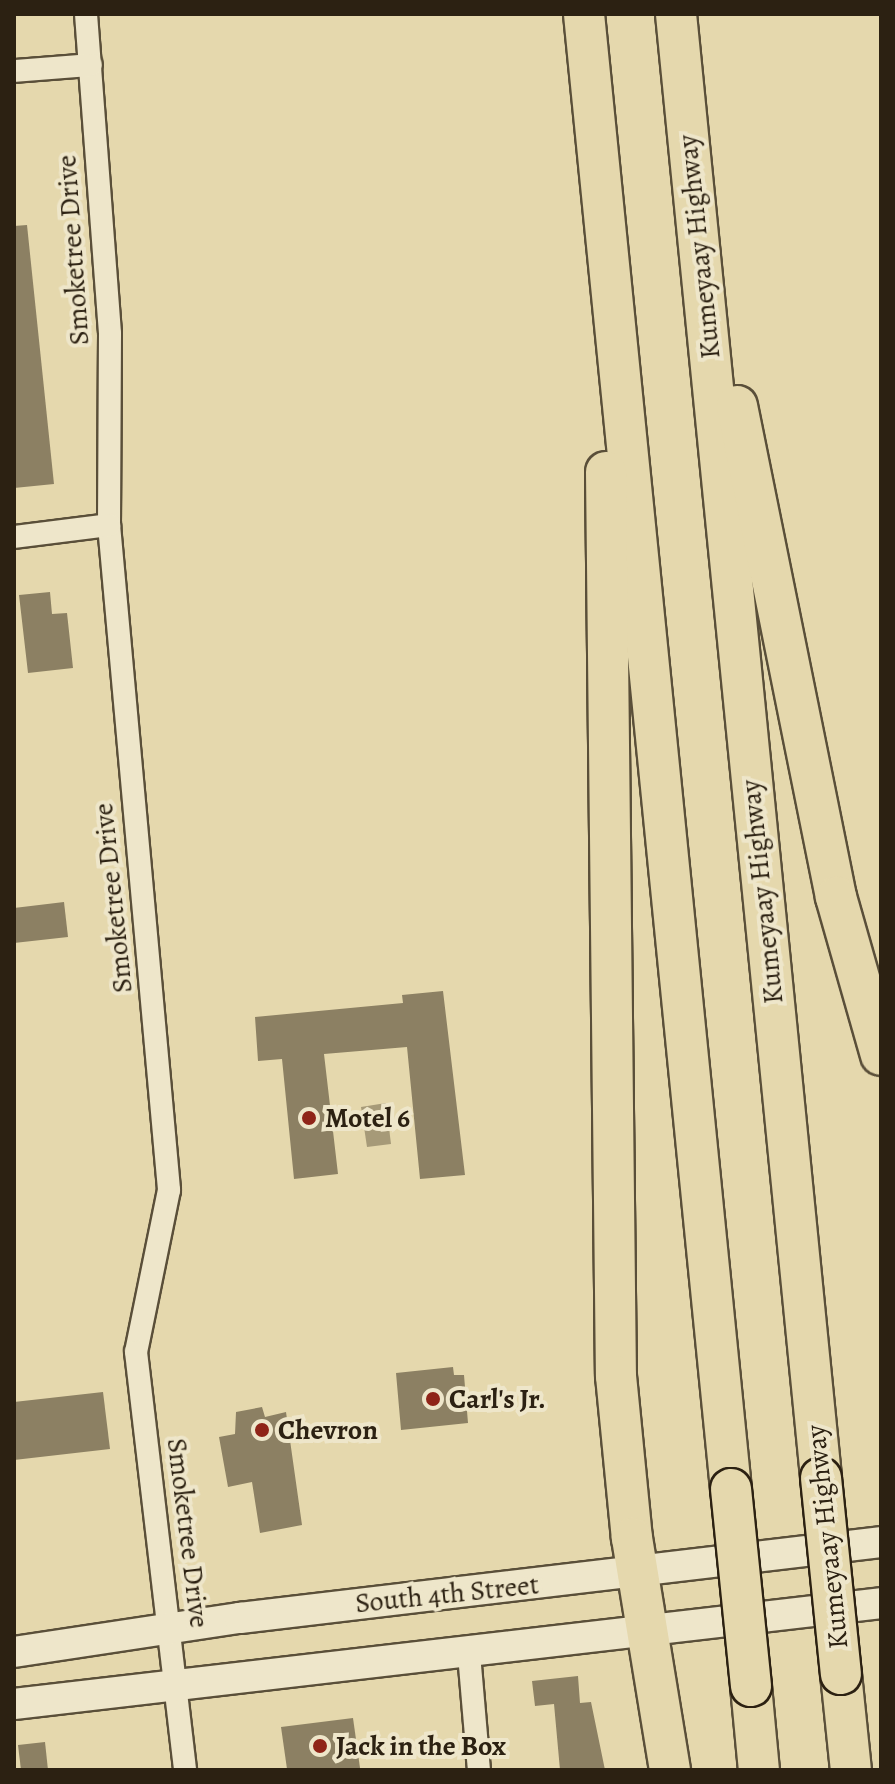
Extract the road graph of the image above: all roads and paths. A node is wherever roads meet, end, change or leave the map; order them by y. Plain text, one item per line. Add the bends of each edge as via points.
1 (86, 14) edge
2 (584, 14) edge
3 (676, 14) edge
4 (91, 65) junction
5 (14, 71) edge
6 (694, 195) junction
7 (616, 337) junction
8 (109, 525) junction
9 (14, 537) edge
10 (881, 1055) edge
11 (881, 1542) edge
12 (637, 1573) junction
13 (881, 1603) edge
14 (170, 1627) junction
15 (647, 1634) junction
16 (14, 1652) edge
17 (469, 1654) junction
18 (176, 1685) junction
19 (14, 1704) edge
20 (185, 1770) edge
21 (479, 1770) edge
22 (670, 1770) edge
23 (759, 1770) edge
24 (851, 1770) edge

1 - 4 street, Smoketree Drive
2 - 7 highway
3 - 6 highway, Kumeyaay Highway
4 - 5 street
4 - 8 street, Smoketree Drive via 110,334
6 - 10 highway via 836,897
6 - 24 highway, Kumeyaay Highway, bridge
7 - 12 highway via 606,449 616,1376
7 - 23 highway, bridge
8 - 9 street
8 - 14 street, Smoketree Drive via 165,1103 169,1190 136,1352
11 - 12 main road, South 4th Street
12 - 14 main road, South 4th Street
12 - 15 highway
13 - 15 main road
14 - 16 main road, South 4th Street
14 - 18 street, Smoketree Drive
15 - 17 main road
15 - 22 highway
17 - 18 main road
17 - 21 street
18 - 19 main road
18 - 20 street, Smoketree Drive

